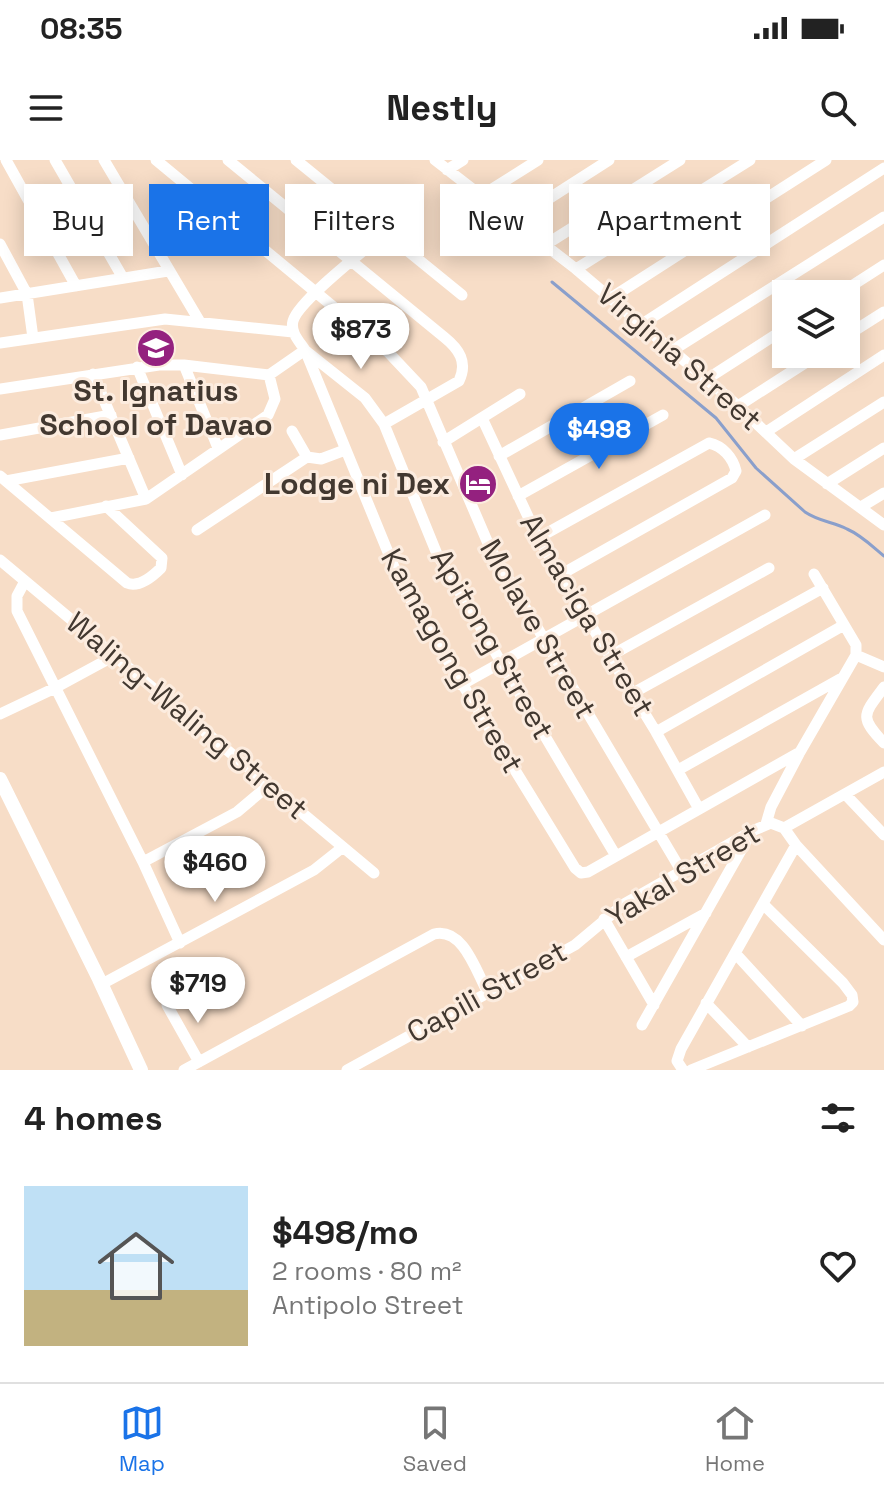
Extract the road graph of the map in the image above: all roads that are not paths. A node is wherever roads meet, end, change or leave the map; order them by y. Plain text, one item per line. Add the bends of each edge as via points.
1 (6, 160) edge
2 (55, 160) edge
3 (104, 160) edge
4 (156, 160) edge
5 (228, 160) edge
6 (296, 160) edge
7 (435, 160) edge
8 (463, 160) edge
9 (538, 160) edge
10 (609, 160) edge
11 (680, 160) edge
12 (750, 160) edge
13 (826, 160) edge
14 (884, 168) edge
15 (447, 170) junction
16 (325, 184) edge
17 (465, 184) edge
18 (500, 184) edge
19 (553, 196) edge
20 (884, 217) edge
21 (553, 240) edge
22 (0, 244) edge
23 (553, 251) edge
24 (358, 256) edge
25 (414, 256) edge
26 (352, 261) junction
27 (884, 265) edge
28 (576, 269) junction
29 (168, 271) junction
30 (123, 278) junction
31 (860, 280) edge
32 (76, 286) junction
33 (316, 293) junction
34 (27, 294) junction
35 (462, 295) dead end
36 (0, 298) edge
37 (611, 298) junction
38 (884, 312) edge
39 (200, 322) junction
40 (642, 324) junction
41 (860, 327) edge
42 (293, 332) junction
43 (772, 337) edge
44 (33, 338) junction
45 (0, 343) edge
46 (305, 350) junction
47 (673, 350) junction
48 (884, 355) edge
49 (184, 365) junction
50 (137, 367) junction
51 (797, 368) edge
52 (93, 374) junction
53 (269, 375) junction
54 (707, 379) junction
55 (630, 381) dead end
56 (0, 389) edge
57 (520, 394) dead end
58 (427, 400) junction
59 (884, 402) edge
60 (738, 406) junction
61 (111, 415) junction
62 (663, 415) dead end
63 (482, 418) junction
64 (384, 424) junction
65 (292, 431) dead end
66 (766, 432) junction
67 (0, 435) edge
68 (443, 442) junction
69 (218, 448) junction
70 (884, 448) edge
71 (345, 450) junction
72 (499, 456) junction
73 (307, 457) junction
74 (129, 458) junction
75 (794, 459) junction
76 (182, 475) junction
77 (3, 479) edge
78 (827, 484) junction
79 (884, 493) edge
80 (518, 496) junction
81 (146, 499) junction
82 (106, 506) junction
83 (861, 507) junction
84 (765, 515) dead end
85 (51, 518) junction
86 (884, 525) edge
87 (197, 530) dead end
88 (538, 538) junction
89 (0, 560) edge
90 (769, 568) dead end
91 (814, 574) dead end
92 (560, 575) junction
93 (25, 581) junction
94 (823, 588) junction
95 (585, 615) junction
96 (844, 625) junction
97 (542, 640) junction
98 (856, 655) junction
99 (114, 656) junction
100 (610, 656) junction
101 (501, 663) junction
102 (884, 667) edge
103 (841, 679) junction
104 (461, 685) junction
105 (884, 687) edge
106 (55, 688) junction
107 (633, 693) junction
108 (0, 714) edge
109 (656, 732) junction
110 (884, 743) edge
111 (800, 752) junction
112 (678, 770) junction
113 (884, 772) edge
114 (0, 779) edge
115 (269, 785) junction
116 (845, 794) junction
117 (699, 809) junction
118 (766, 824) junction
119 (784, 828) junction
120 (752, 831) junction
121 (658, 832) junction
122 (884, 835) edge
123 (796, 845) junction
124 (343, 847) junction
125 (616, 856) junction
126 (143, 862) junction
127 (682, 872) junction
128 (374, 873) dead end
129 (763, 904) junction
130 (706, 913) junction
131 (604, 919) junction
132 (586, 938) joint
133 (884, 940) edge
134 (180, 943) junction
135 (735, 953) junction
136 (626, 957) junction
137 (102, 984) junction
138 (487, 991) junction
139 (706, 1003) junction
140 (167, 1005) dead end
141 (654, 1005) junction
142 (642, 1025) dead end
143 (802, 1026) junction
144 (748, 1047) junction
145 (199, 1062) junction
146 (141, 1070) edge
147 (184, 1070) edge
148 (347, 1070) edge
149 (683, 1070) edge
150 (691, 1070) edge

1 - 32 street
2 - 30 street
3 - 29 street
4 - 33 street, Molave Street
5 - 26 street
6 - 16 street
7 - 15 street, Virginia Street
8 - 15 street
9 - 18 street
10 - 19 street
11 - 21 street
12 - 28 street
13 - 37 street
14 - 40 street
15 - 17 street, Virginia Street
20 - 47 street
22 - 34 street
23 - 28 street, Virginia Street
24 - 26 street
25 - 35 street
26 - 33 street
26 - 58 street via 460,353 464,368 459,381
27 - 31 street
28 - 37 street, Virginia Street
29 - 30 street
29 - 39 street
30 - 32 street
32 - 34 street
33 - 42 street via 296,314
33 - 58 street, Molave Street via 399,361
34 - 36 street
34 - 44 street
37 - 40 street, Virginia Street
38 - 41 street
39 - 42 street
39 - 44 street via 141,321
40 - 47 street, Virginia Street
42 - 46 street
43 - 54 street
44 - 45 street
46 - 53 street
46 - 64 street, Apitong Street via 365,398
46 - 71 street, Kamagong Street
47 - 54 street, Virginia Street
48 - 66 street
49 - 50 street
49 - 53 street
49 - 69 street
50 - 52 street
50 - 76 street
51 - 60 street
52 - 56 street
52 - 61 street
53 - 69 street via 275,399 271,411
54 - 60 street, Virginia Street
55 - 72 street
57 - 63 street
58 - 64 street
58 - 68 street, Molave Street
59 - 75 street
60 - 66 street, Virginia Street
61 - 67 street
61 - 74 street
62 - 80 street
63 - 68 street
63 - 72 street, Almaciga Street
64 - 101 street, Apitong Street via 437,554
65 - 73 street
66 - 75 street, Virginia Street
68 - 97 street, Molave Street via 481,531
69 - 76 street
70 - 78 street
71 - 73 street via 321,459
71 - 104 street, Kamagong Street via 392,565
72 - 80 street, Almaciga Street
73 - 87 street
74 - 77 street
74 - 81 street
75 - 78 street, Virginia Street
76 - 81 street
77 - 85 street
78 - 83 street, Virginia Street
79 - 83 street
80 - 88 street, Almaciga Street
81 - 82 street
82 - 85 street
82 - 85 street via 162,558 158,572 141,583 132,585
83 - 86 street, Virginia Street
84 - 95 street
88 - 92 street, Almaciga Street
88 - 92 street via 705,445 723,449 735,467 732,478
89 - 93 street, Waling-Waling Street
90 - 100 street
91 - 94 street
92 - 95 street, Almaciga Street
93 - 99 street, Waling-Waling Street
93 - 106 street via 17,611
94 - 96 street
94 - 107 street
95 - 97 street
95 - 100 street, Almaciga Street
96 - 98 street
96 - 109 street
97 - 101 street
97 - 121 street, Molave Street
98 - 102 street
98 - 103 street
99 - 106 street
99 - 115 street, Waling-Waling Street
100 - 107 street, Almaciga Street
101 - 104 street
101 - 125 street, Apitong Street
103 - 111 street
103 - 112 street
104 - 125 street, Kamagong Street via 575,868 588,872
105 - 110 street via 866,723
106 - 108 street
106 - 126 street
107 - 109 street, Almaciga Street
109 - 112 street, Almaciga Street
111 - 117 street
111 - 118 street
112 - 117 street, Almaciga Street
113 - 116 street
114 - 137 street
115 - 124 street, Waling-Waling Street
115 - 126 street via 237,812
116 - 119 street
116 - 122 street
117 - 121 street
118 - 119 street, Yakal Street
118 - 120 street, Yakal Street
119 - 123 street
120 - 127 street, Yakal Street
120 - 130 street
121 - 125 street
121 - 127 street, Molave Street
123 - 129 street
123 - 133 street
124 - 128 street, Waling-Waling Street
124 - 134 street via 314,870
126 - 134 street
127 - 131 street, Yakal Street
129 - 135 street
129 - 143 street via 854,999
130 - 136 street
130 - 141 street
131 - 132 street, Yakal Street
131 - 136 street
132 - 138 street, Capili Street
134 - 137 street
135 - 139 street
135 - 143 street
136 - 141 street
137 - 146 street
138 - 145 street via 459,941 449,933 434,934
138 - 148 street, Capili Street
139 - 144 street
139 - 149 street via 678,1055
140 - 145 street
141 - 142 street
143 - 144 street
144 - 150 street
145 - 147 street

